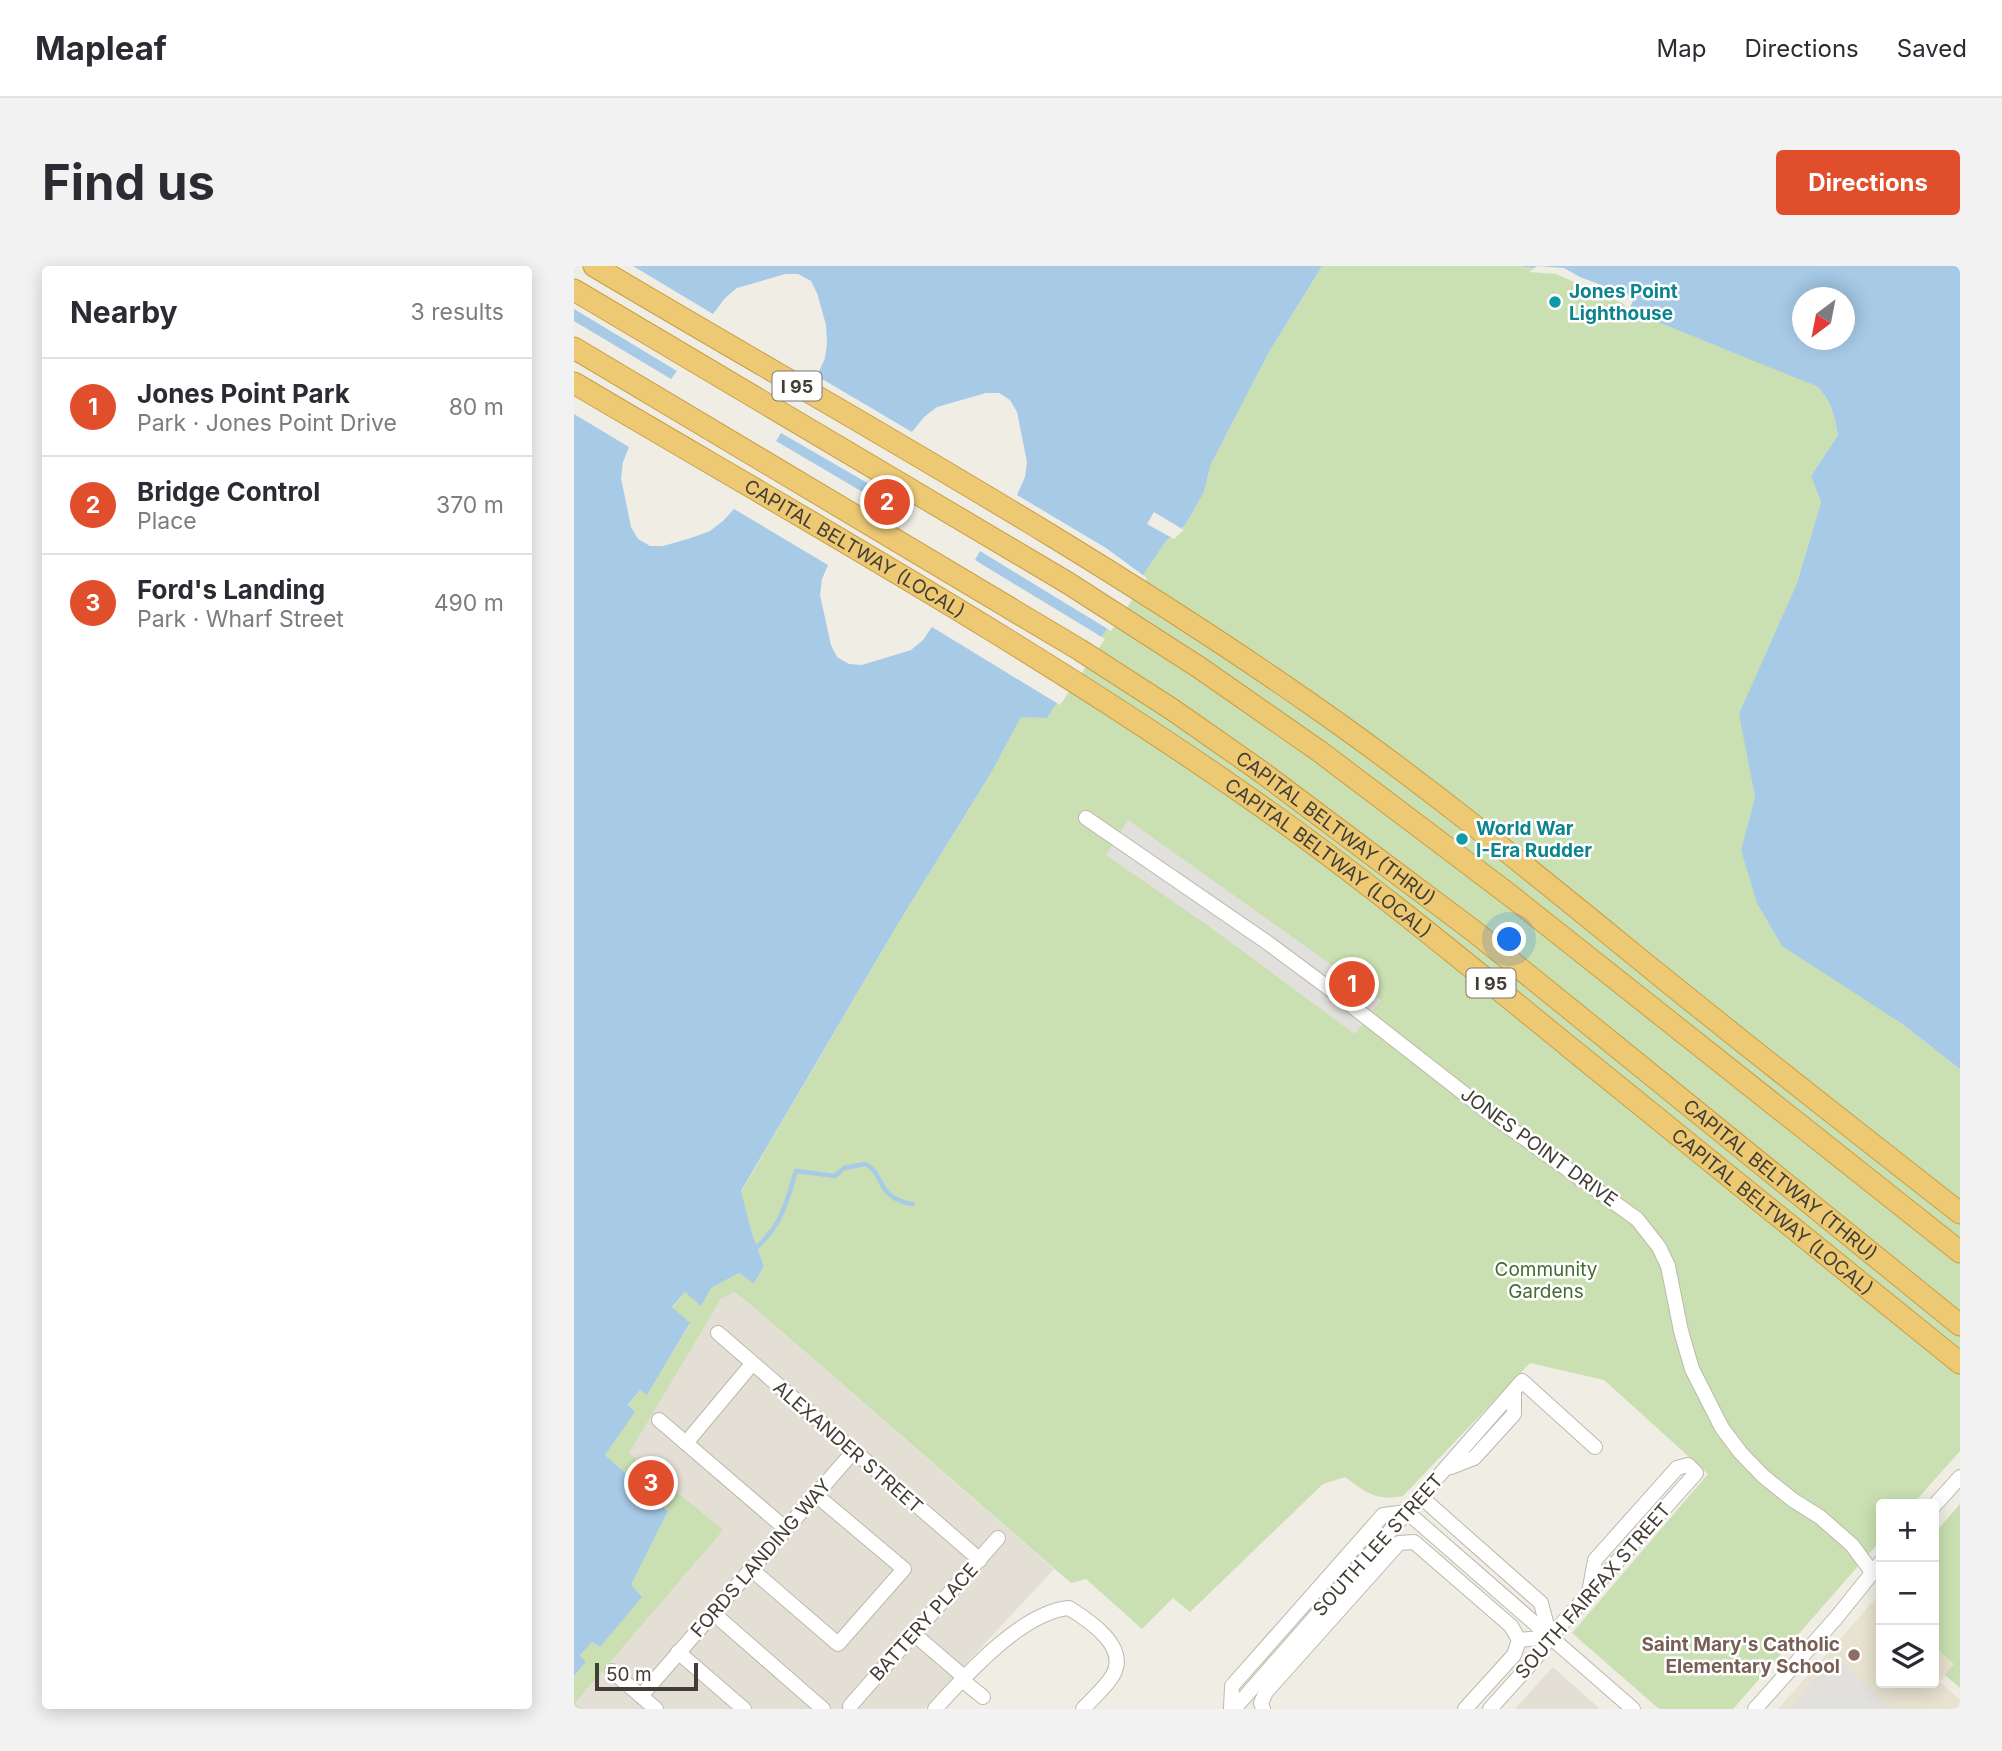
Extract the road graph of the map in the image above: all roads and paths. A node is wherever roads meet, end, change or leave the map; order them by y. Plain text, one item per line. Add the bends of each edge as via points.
1 (594, 266) edge
2 (574, 290) edge
3 (574, 348) edge
4 (574, 383) edge
5 (1086, 818) dead end
6 (1960, 1213) edge
7 (1960, 1252) edge
8 (1960, 1325) edge
9 (718, 1333) dead end
10 (1960, 1363) edge
11 (752, 1364) junction
12 (660, 1420) dead end
13 (686, 1443) junction
14 (1595, 1447) dead end
15 (853, 1452) junction
16 (1696, 1473) dead end
17 (1960, 1477) edge
18 (816, 1494) junction
19 (1420, 1497) junction
20 (1939, 1500) edge
21 (1407, 1512) junction
22 (786, 1529) junction
23 (998, 1538) dead end
24 (1406, 1543) junction
25 (979, 1560) junction
26 (1876, 1567) edge
27 (751, 1569) junction
28 (713, 1613) junction
29 (914, 1634) junction
30 (1550, 1637) junction
31 (1519, 1640) junction
32 (678, 1652) junction
33 (612, 1671) dead end
34 (963, 1678) junction
35 (641, 1696) junction
36 (983, 1697) dead end
37 (1262, 1706) edge
38 (852, 1707) edge
39 (656, 1709) edge
40 (744, 1709) edge
41 (824, 1709) edge
42 (935, 1709) edge
43 (1083, 1709) edge
44 (1233, 1709) edge
45 (1240, 1709) edge
46 (1465, 1709) edge
47 (1490, 1709) edge
48 (1633, 1709) edge
49 (1755, 1709) edge

1 - 6 highway, I 95 via 1120,578 1317,709 1538,876
2 - 7 highway, I 95 via 1115,612 1311,746 1511,896
3 - 8 highway, CAPITAL BELTWAY (THRU) / I 95 via 1080,650 1263,773 1475,932
4 - 10 highway, CAPITAL BELTWAY (LOCAL) / I 95 via 1068,676 1263,807 1460,958
5 - 26 street, JONES POINT DRIVE via 1268,943 1489,1114 1637,1219 1668,1266 1692,1369 1722,1427 1763,1476 1820,1517
9 - 11 street, ALEXANDER STREET
11 - 13 street
11 - 15 street, ALEXANDER STREET
12 - 13 street
13 - 22 street
14 - 19 street, SOUTH LEE STREET via 1518,1386
15 - 18 street, FORDS LANDING WAY
15 - 25 street, ALEXANDER STREET
16 - 30 street, SOUTH FAIRFAX STREET
17 - 20 street
18 - 22 street, FORDS LANDING WAY
18 - 27 street via 904,1569 838,1644
19 - 21 street, SOUTH LEE STREET
19 - 30 street via 1541,1603
21 - 24 street
21 - 30 street
21 - 44 street, SOUTH LEE STREET
22 - 27 street, FORDS LANDING WAY
23 - 25 street, BATTERY PLACE
24 - 31 street via 1414,1542 1511,1626
24 - 37 street via 1399,1543 1266,1692
25 - 29 street, BATTERY PLACE
26 - 49 street
27 - 28 street, FORDS LANDING WAY
28 - 32 street, FORDS LANDING WAY
28 - 41 street
29 - 34 street
29 - 38 street, BATTERY PLACE
30 - 31 street
30 - 47 street, SOUTH FAIRFAX STREET
30 - 48 street
31 - 46 street via 1514,1655
32 - 35 street, FORDS LANDING WAY
32 - 40 street
33 - 35 street
34 - 36 street
34 - 42 street
34 - 43 street via 1029,1624 1069,1608 1110,1641 1117,1664
35 - 39 street
37 - 45 street
38 - 41 street via 837,1703

